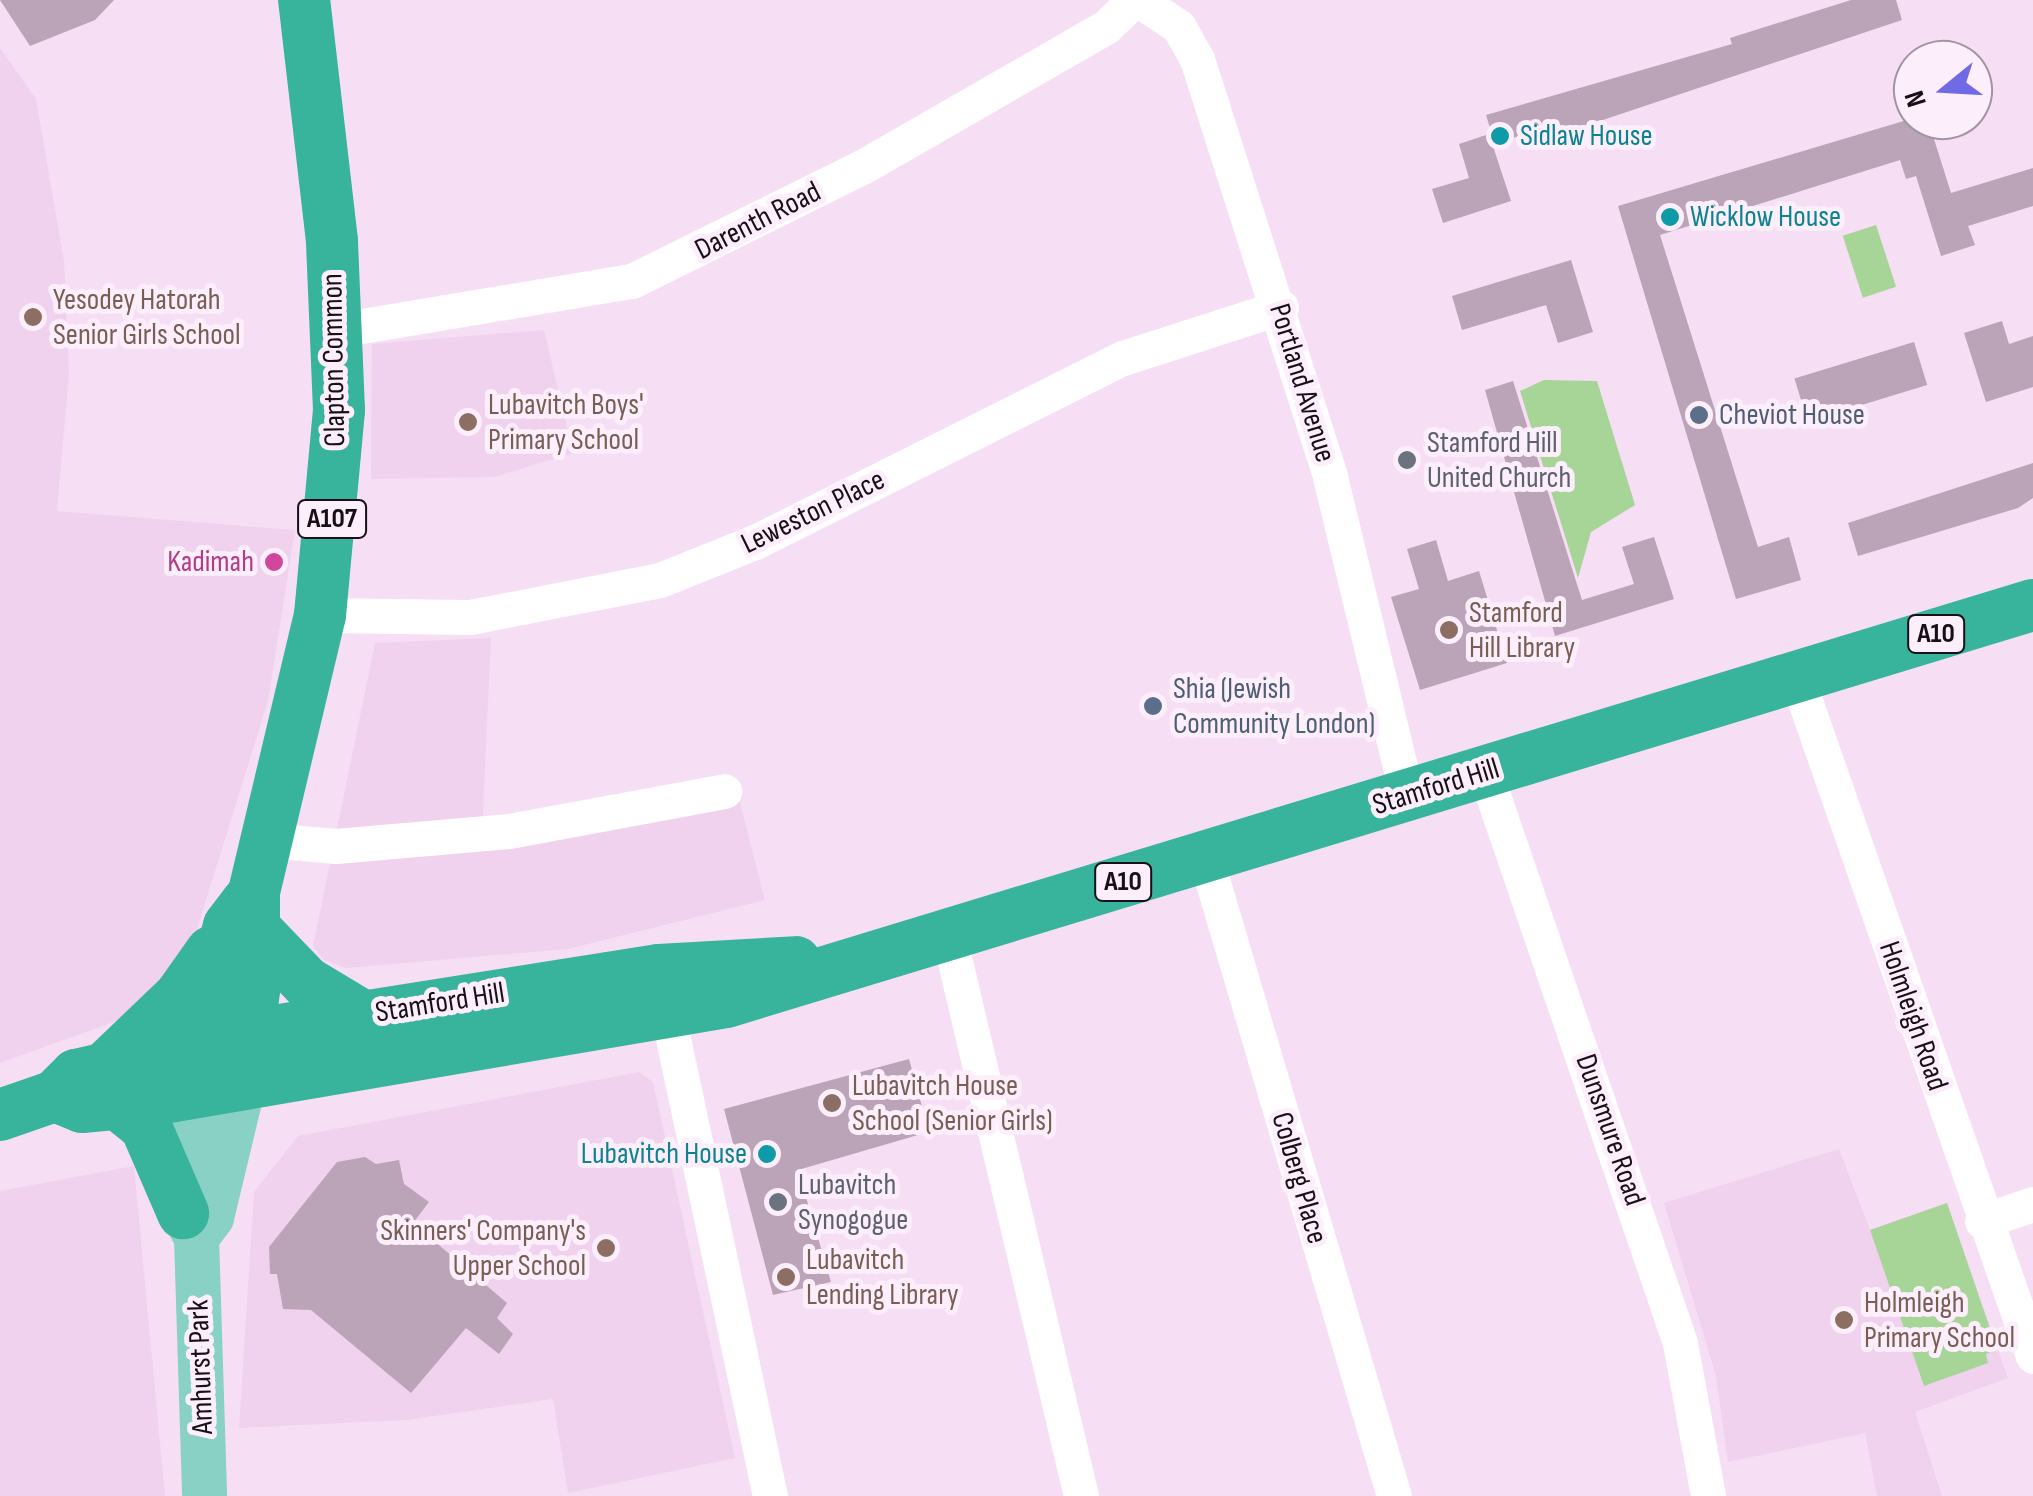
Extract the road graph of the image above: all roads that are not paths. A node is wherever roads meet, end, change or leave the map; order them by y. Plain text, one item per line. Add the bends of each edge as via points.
1 (304, 0) edge
2 (1149, 2) edge
3 (1281, 308) junction
4 (338, 330) junction
5 (2033, 605) edge
6 (320, 614) junction
7 (1796, 675) junction
8 (1485, 772) junction
9 (724, 791) dead end
10 (1407, 795) junction
11 (267, 840) junction
12 (1206, 859) junction
13 (246, 916) junction
14 (948, 932) junction
15 (663, 993) junction
16 (522, 1015) junction
17 (362, 1016) junction
18 (221, 1065) junction
19 (111, 1086) junction
20 (0, 1115) edge
21 (2033, 1204) edge
22 (1982, 1222) junction
23 (190, 1225) junction
24 (2033, 1356) edge
25 (204, 1496) edge
26 (770, 1496) edge
27 (1081, 1496) edge
28 (1394, 1496) edge
29 (1708, 1496) edge

1 - 4 highway, Clapton Common / A107
2 - 3 street, Portland Avenue via 1197,58
2 - 4 street, Darenth Road via 864,166 632,282
3 - 6 street, Leweston Place via 1123,358 755,542 660,580 470,617
3 - 10 street, Portland Avenue
4 - 6 highway, Clapton Common / A107 via 340,410
5 - 7 highway, Stamford Hill / A10
6 - 11 highway, Clapton Common / A107
7 - 8 highway, Stamford Hill / A10
7 - 22 street, Holmleigh Road
8 - 10 highway, Stamford Hill / A10
8 - 29 street, Dunsmure Road via 1675,1329
9 - 11 street via 510,831 336,846
10 - 12 highway, Stamford Hill / A10
11 - 13 highway, Clapton Common / A107
12 - 14 highway, Stamford Hill / A10
12 - 28 street, Colberg Place
13 - 17 highway via 306,982
13 - 18 highway, Clapton Common / A107
13 - 19 highway, A107
14 - 15 highway, Stamford Hill / A10 via 838,963
14 - 27 street
15 - 16 highway, Stamford Hill / A10
15 - 26 street
16 - 17 highway, Stamford Hill / A10
16 - 18 highway, Stamford Hill / A10
17 - 18 highway, Stamford Hill / A10
18 - 19 highway, Stamford Hill / A10
18 - 23 main road, Amhurst Park / A107 via 212,1217
19 - 20 highway, Stamford Hill / A10 via 76,1075 55,1096
19 - 23 highway, A107 via 146,1127
21 - 22 street
22 - 24 street, Holmleigh Road
23 - 25 main road, Amhurst Park / A107

